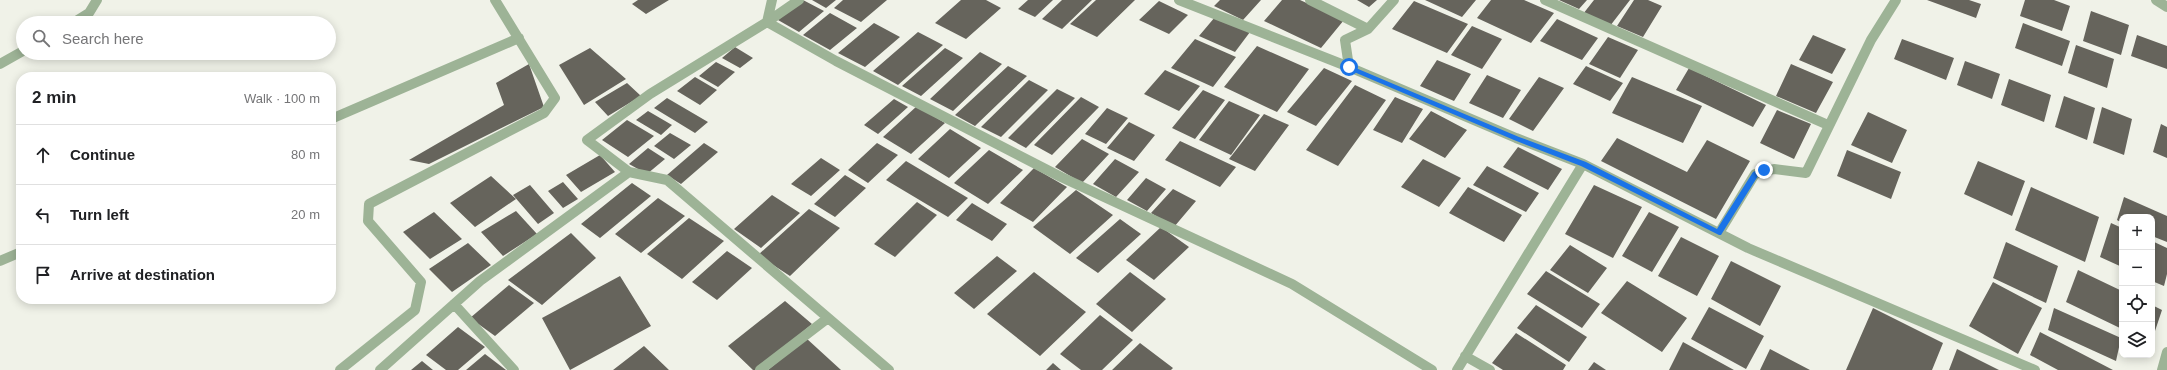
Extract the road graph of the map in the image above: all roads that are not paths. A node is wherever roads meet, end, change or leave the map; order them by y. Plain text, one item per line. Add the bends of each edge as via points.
1 (97, 0) edge
2 (494, 0) edge
3 (772, 0) edge
4 (799, 0) edge
5 (1179, 0) edge
6 (1310, 0) edge
7 (1394, 0) edge
8 (1545, 0) edge
9 (1896, 0) edge
10 (2155, 0) edge
11 (2167, 7) edge
12 (84, 16) edge
13 (767, 22) junction
14 (1368, 29) junction
15 (519, 38) junction
16 (16, 55) edge
17 (0, 64) edge
18 (1349, 67) junction
19 (336, 117) edge
20 (1828, 125) junction
21 (1583, 164) junction
22 (629, 172) junction
23 (1719, 233) junction
24 (16, 254) edge
25 (0, 261) edge
26 (454, 304) junction
27 (828, 318) junction
28 (2167, 352) edge
29 (1466, 356) junction
30 (340, 370) edge
31 (380, 370) edge
32 (514, 370) edge
33 (760, 370) edge
34 (889, 370) edge
35 (1432, 370) edge
36 (1457, 370) edge
37 (1490, 370) edge
38 (2035, 370) edge
39 (2162, 370) edge

1 - 12 street
2 - 15 street
3 - 13 street
4 - 13 street
5 - 18 street
6 - 14 street
7 - 14 street
8 - 20 street
9 - 20 street via 1871,40
10 - 11 street
13 - 22 street via 650,94 587,140
13 - 35 street via 836,61 1061,176 1292,284
14 - 18 street via 1345,40
15 - 19 street
15 - 30 street via 555,98 544,113 369,204 368,222 421,282 415,310
16 - 17 street
18 - 21 street
20 - 23 street via 1806,173 1781,168 1755,174
21 - 23 street
21 - 29 street
22 - 26 street via 480,281
22 - 27 street via 667,180
23 - 38 street via 1748,248
24 - 25 street
26 - 31 street
26 - 32 street
27 - 33 street
27 - 34 street
28 - 39 street
29 - 36 street
29 - 37 street

